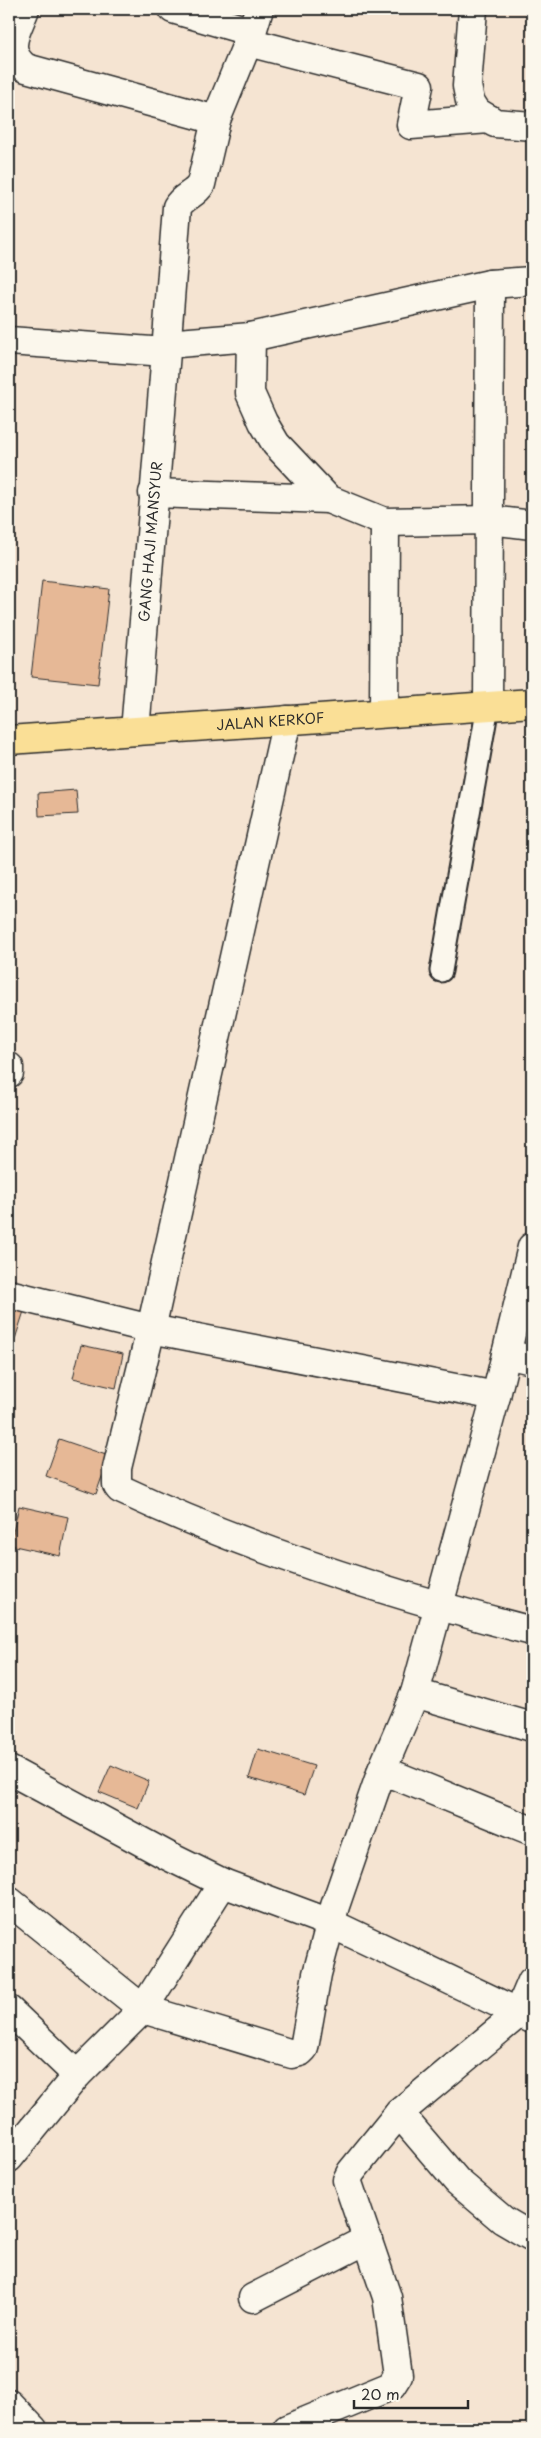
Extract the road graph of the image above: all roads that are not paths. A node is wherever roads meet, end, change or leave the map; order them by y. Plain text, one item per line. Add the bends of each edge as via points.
1 (25, 9) edge
2 (172, 9) edge
3 (474, 9) edge
4 (253, 27) edge
5 (489, 119) junction
6 (216, 120) junction
7 (532, 126) edge
8 (532, 281) edge
9 (490, 284) junction
10 (251, 337) junction
11 (9, 341) edge
12 (166, 348) junction
13 (153, 493) junction
14 (328, 499) junction
15 (490, 520) junction
16 (385, 522) junction
17 (532, 525) edge
18 (532, 703) edge
19 (488, 706) junction
20 (384, 712) junction
21 (286, 720) junction
22 (135, 731) junction
23 (9, 740) edge
24 (441, 972) dead end
25 (9, 1067) edge
26 (9, 1073) edge
27 (532, 1247) edge
28 (9, 1294) edge
29 (151, 1329) junction
30 (519, 1357) edge
31 (496, 1396) junction
32 (437, 1606) junction
33 (532, 1631) edge
34 (415, 1693) junction
35 (532, 1727) edge
36 (9, 1770) edge
37 (382, 1770) junction
38 (532, 1832) edge
39 (222, 1882) junction
40 (9, 1901) edge
41 (330, 1923) junction
42 (532, 1981) edge
43 (143, 2009) junction
44 (9, 2010) edge
45 (525, 2016) edge
46 (77, 2075) junction
47 (399, 2113) junction
48 (9, 2158) edge
49 (532, 2238) edge
50 (368, 2239) junction
51 (253, 2298) dead end
52 (9, 2404) edge
53 (33, 2429) edge
54 (287, 2429) edge

1 - 6 street via 12,43 12,53 26,68
2 - 4 street
3 - 5 street via 467,86 470,101 477,112
4 - 5 street via 419,86 411,125
4 - 6 street, GANG HAJI MANSYUR
5 - 7 street
6 - 12 street, GANG HAJI MANSYUR via 201,184 196,193 181,199 177,207
8 - 9 street
9 - 10 street
9 - 15 street
10 - 12 street
10 - 14 street via 250,393 263,422 276,444
11 - 12 street
12 - 13 street, GANG HAJI MANSYUR
13 - 14 street
13 - 22 street, GANG HAJI MANSYUR
14 - 16 street
15 - 16 street
15 - 17 street
15 - 19 street
16 - 20 street
18 - 19 main road, JALAN KERKOF
19 - 20 main road, JALAN KERKOF
19 - 24 lane
20 - 21 main road, JALAN KERKOF
21 - 22 main road, JALAN KERKOF
21 - 29 street
22 - 23 main road, JALAN KERKOF
25 - 26 street
27 - 30 street
28 - 29 street
29 - 31 street
29 - 32 street via 118,1468 117,1485 120,1489 302,1563
30 - 31 street
31 - 32 street
32 - 33 street
32 - 34 street
34 - 35 street
34 - 37 street
36 - 39 street
37 - 38 street
37 - 41 street
39 - 41 street
39 - 43 street
40 - 43 street
41 - 43 street via 304,2048 300,2052 292,2054
41 - 45 street
42 - 45 street
43 - 46 street
44 - 46 street
45 - 47 street
46 - 48 street
47 - 49 street via 457,2181 503,2220
47 - 50 street via 347,2180
50 - 51 street
50 - 54 street via 387,2298 398,2375 391,2386
52 - 53 street

